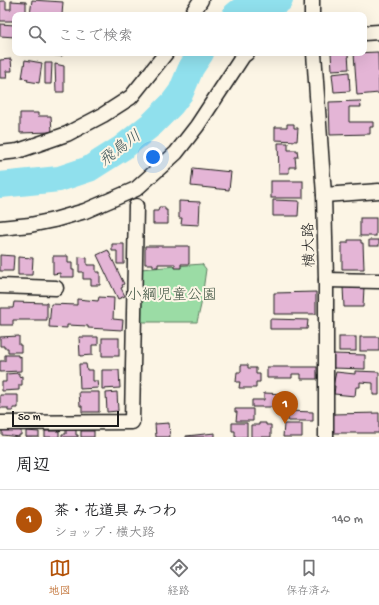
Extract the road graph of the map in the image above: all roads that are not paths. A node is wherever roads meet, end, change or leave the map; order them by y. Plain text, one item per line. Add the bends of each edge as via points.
1 (201, 0) edge
2 (312, 0) edge
3 (193, 12) edge
4 (312, 12) edge
5 (164, 56) edge
6 (243, 56) edge
7 (314, 56) edge
8 (0, 153) edge
9 (379, 191) edge
10 (324, 195) junction
11 (136, 206) dead end
12 (0, 228) edge
13 (326, 280) junction
14 (379, 281) edge
15 (0, 286) edge
16 (56, 288) dead end
17 (0, 423) edge
18 (326, 437) edge

1 - 3 street
2 - 4 street
5 - 8 street via 131,97 103,115 67,134 18,151
6 - 12 street via 176,153 136,189 85,211 54,220
7 - 10 street, 横大路
9 - 10 street
10 - 13 street, 横大路
11 - 17 street via 132,422
13 - 14 street
13 - 18 street, 横大路
15 - 16 street

